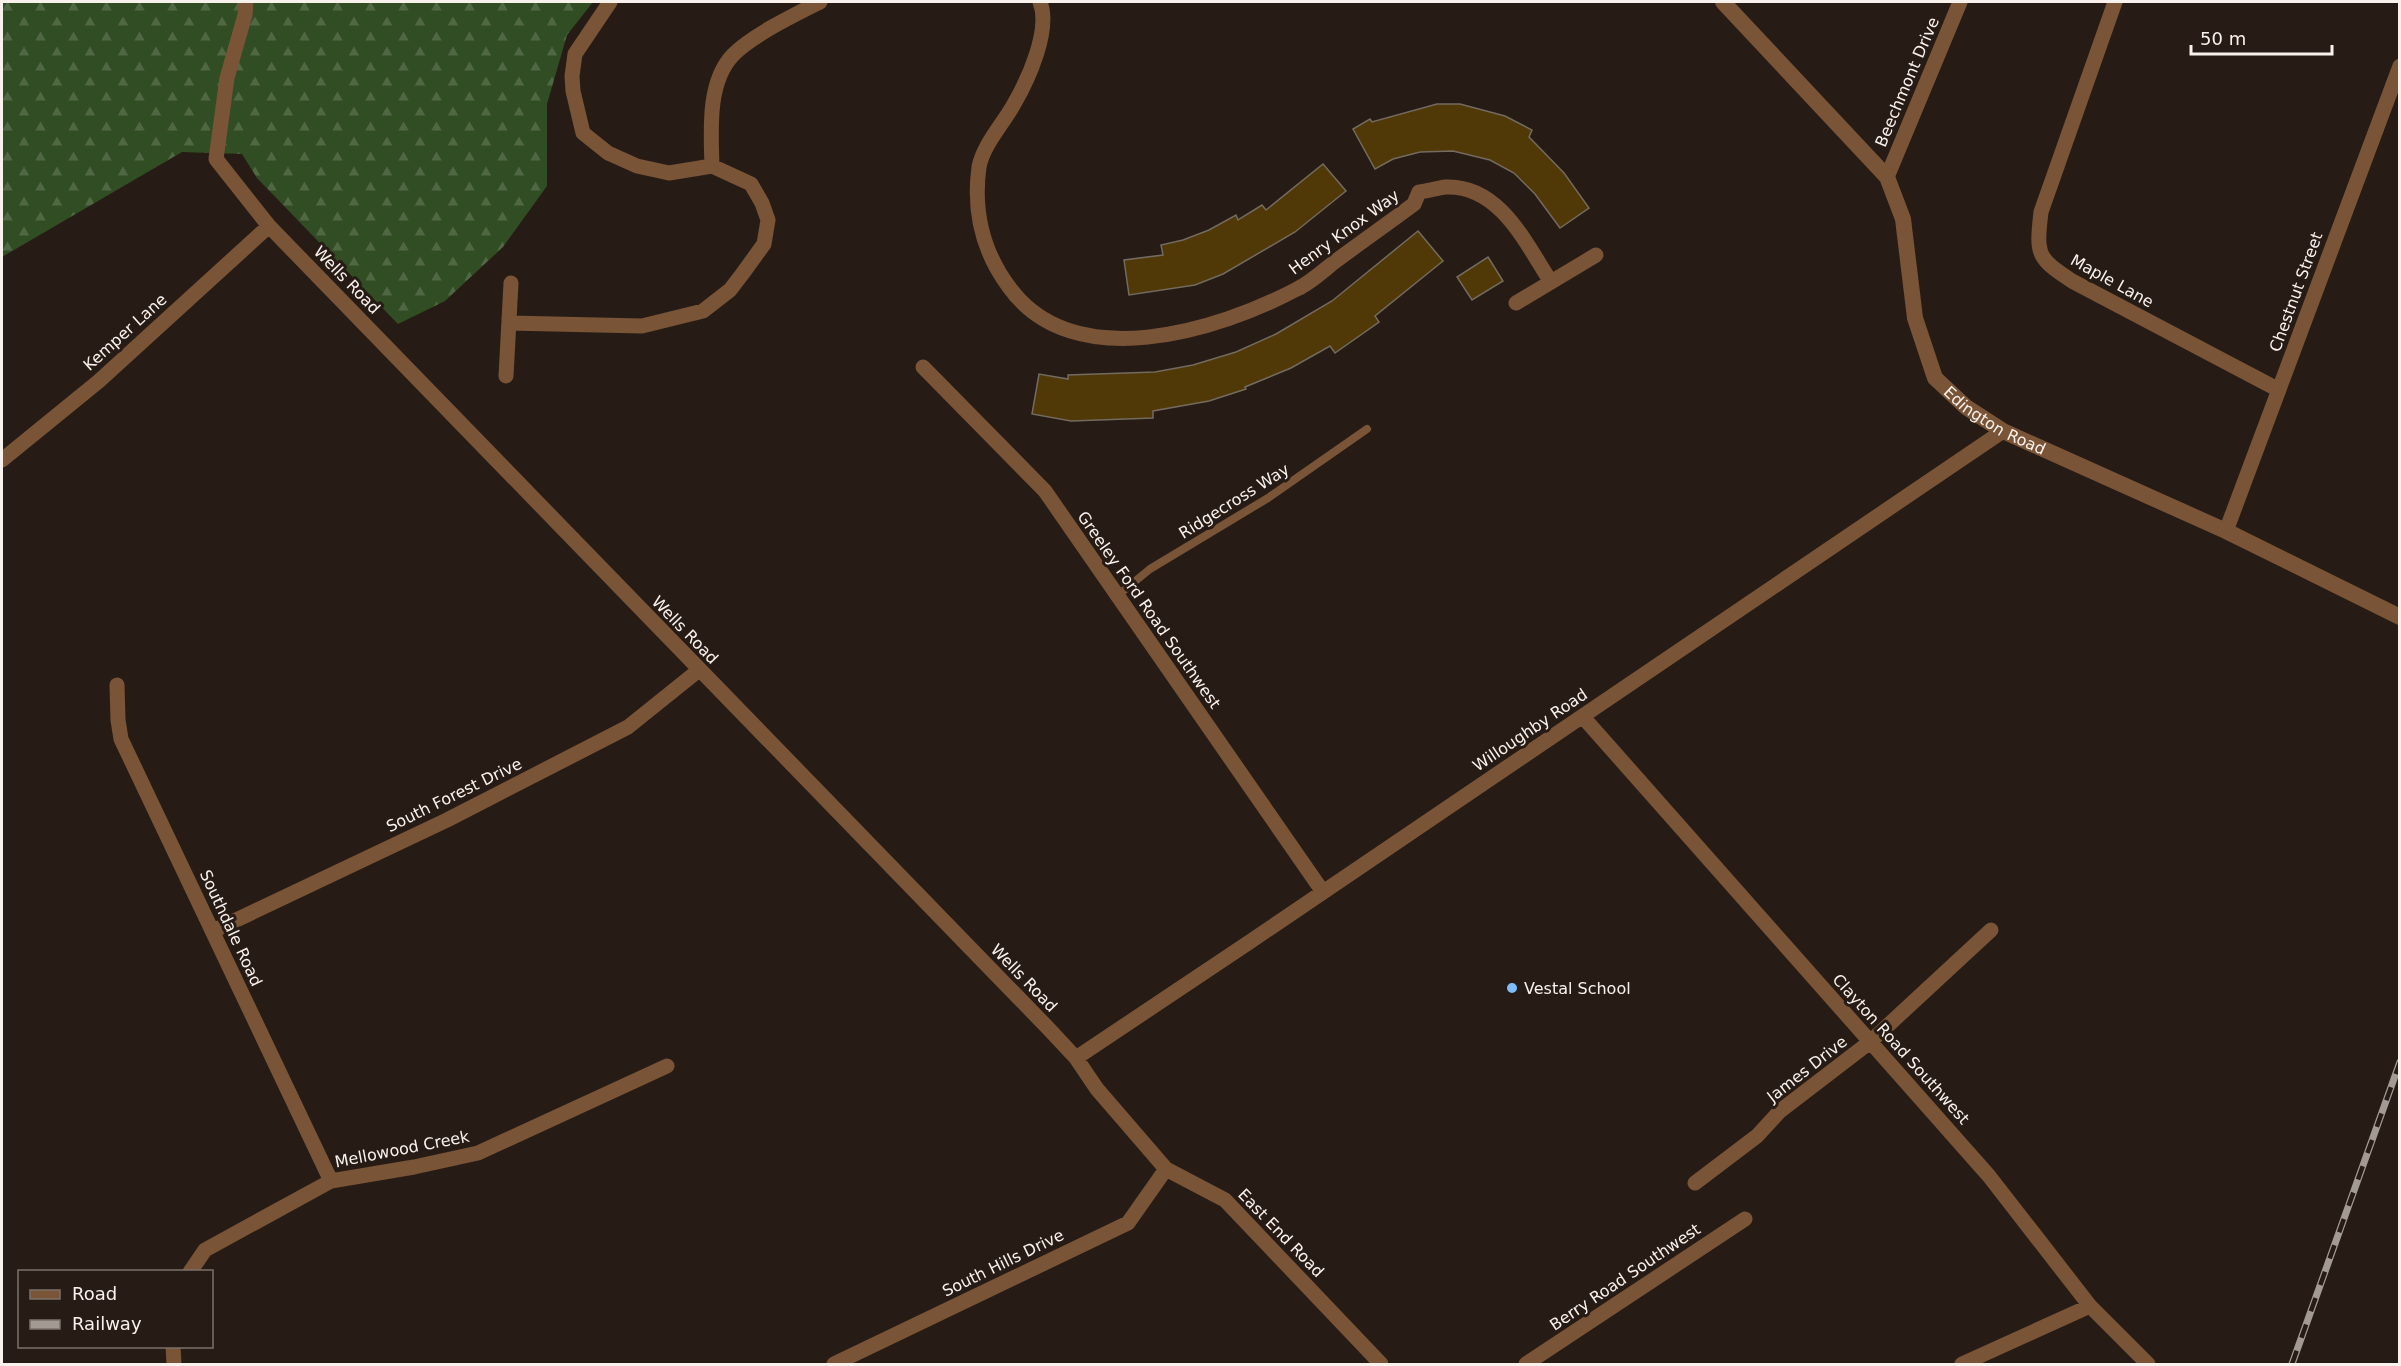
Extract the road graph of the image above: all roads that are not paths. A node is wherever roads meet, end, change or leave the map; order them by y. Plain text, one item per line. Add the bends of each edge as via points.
1 (246, 2) edge
2 (610, 2) edge
3 (820, 2) edge
4 (1040, 2) edge
5 (1723, 2) edge
6 (1960, 2) edge
7 (2115, 2) edge
8 (2400, 66) edge
9 (712, 166) junction
10 (1887, 177) junction
11 (269, 226) junction
12 (1596, 255) dead end
13 (1551, 282) junction
14 (511, 283) dead end
15 (1516, 303) dead end
16 (509, 322) junction
17 (923, 367) dead end
18 (506, 376) dead end
19 (2279, 390) junction
20 (1367, 429) dead end
21 (2003, 431) junction
22 (2, 460) edge
23 (2226, 531) junction
24 (1117, 596) junction
25 (2400, 617) edge
26 (699, 670) junction
27 (117, 685) dead end
28 (1583, 717) junction
29 (1323, 892) junction
30 (1991, 930) dead end
31 (213, 931) junction
32 (1870, 1042) junction
33 (1076, 1058) junction
34 (667, 1066) dead end
35 (1166, 1169) junction
36 (331, 1181) junction
37 (1695, 1183) dead end
38 (1745, 1219) dead end
39 (191, 1270) edge
40 (2090, 1306) junction
41 (173, 1348) edge
42 (174, 1365) edge
43 (834, 1365) edge
44 (1381, 1365) edge
45 (1526, 1365) edge
46 (1962, 1365) edge
47 (2148, 1365) edge

1 - 11 street, Wells Road via 227,78 216,159
2 - 9 street via 575,54 573,91 583,133 608,153 637,166 669,173
3 - 9 street via 756,38 733,54 722,70 711,129
4 - 13 street, Henry Knox Way via 1041,38 1034,61 980,164 976,197 982,234 995,267 1018,300 1050,322 1085,335 1122,338 1176,334 1228,320 1298,289 1414,204 1419,192 1448,187 1476,193 1496,204 1514,224
5 - 10 street, Edington Road
6 - 10 street, Beechmont Drive
7 - 19 street, Maple Lane via 2041,212 2038,241 2045,263
8 - 19 street, Chestnut Street
9 - 16 street via 751,184 768,220 764,244 730,290 703,311 642,326
10 - 21 street, Edington Road via 1903,219 1915,318 1935,378 1966,407
11 - 22 street, Kemper Lane via 99,381
11 - 26 street, Wells Road
12 - 13 street
13 - 15 street
14 - 16 street
16 - 18 street
17 - 24 street, Greeley Ford Road Southwest via 1045,491
19 - 23 street, Chestnut Street
20 - 24 lane, Ridgecross Way via 1268,498 1150,569
21 - 23 street, Edington Road
21 - 28 street, Willoughby Road
23 - 25 street, Edington Road
24 - 29 street, Greeley Ford Road Southwest
26 - 31 street, South Forest Drive via 628,727
26 - 33 street, Wells Road
27 - 31 street, Southdale Road via 121,739
28 - 29 street, Willoughby Road
28 - 32 street, Clayton Road Southwest
29 - 33 street, Willoughby Road
30 - 32 street, James Drive
31 - 36 street, Southdale Road
32 - 37 street, James Drive
32 - 40 street, Clayton Road Southwest via 1989,1176
33 - 35 street, East End Road via 1097,1089
34 - 36 street, Mellowood Creek via 478,1153
35 - 43 street, South Hills Drive via 1128,1223
35 - 44 street, East End Road via 1225,1200
36 - 39 street, Mellowood Creek via 205,1250
38 - 45 street, Berry Road Southwest
40 - 46 street
40 - 47 street, Clayton Road Southwest
41 - 42 street

